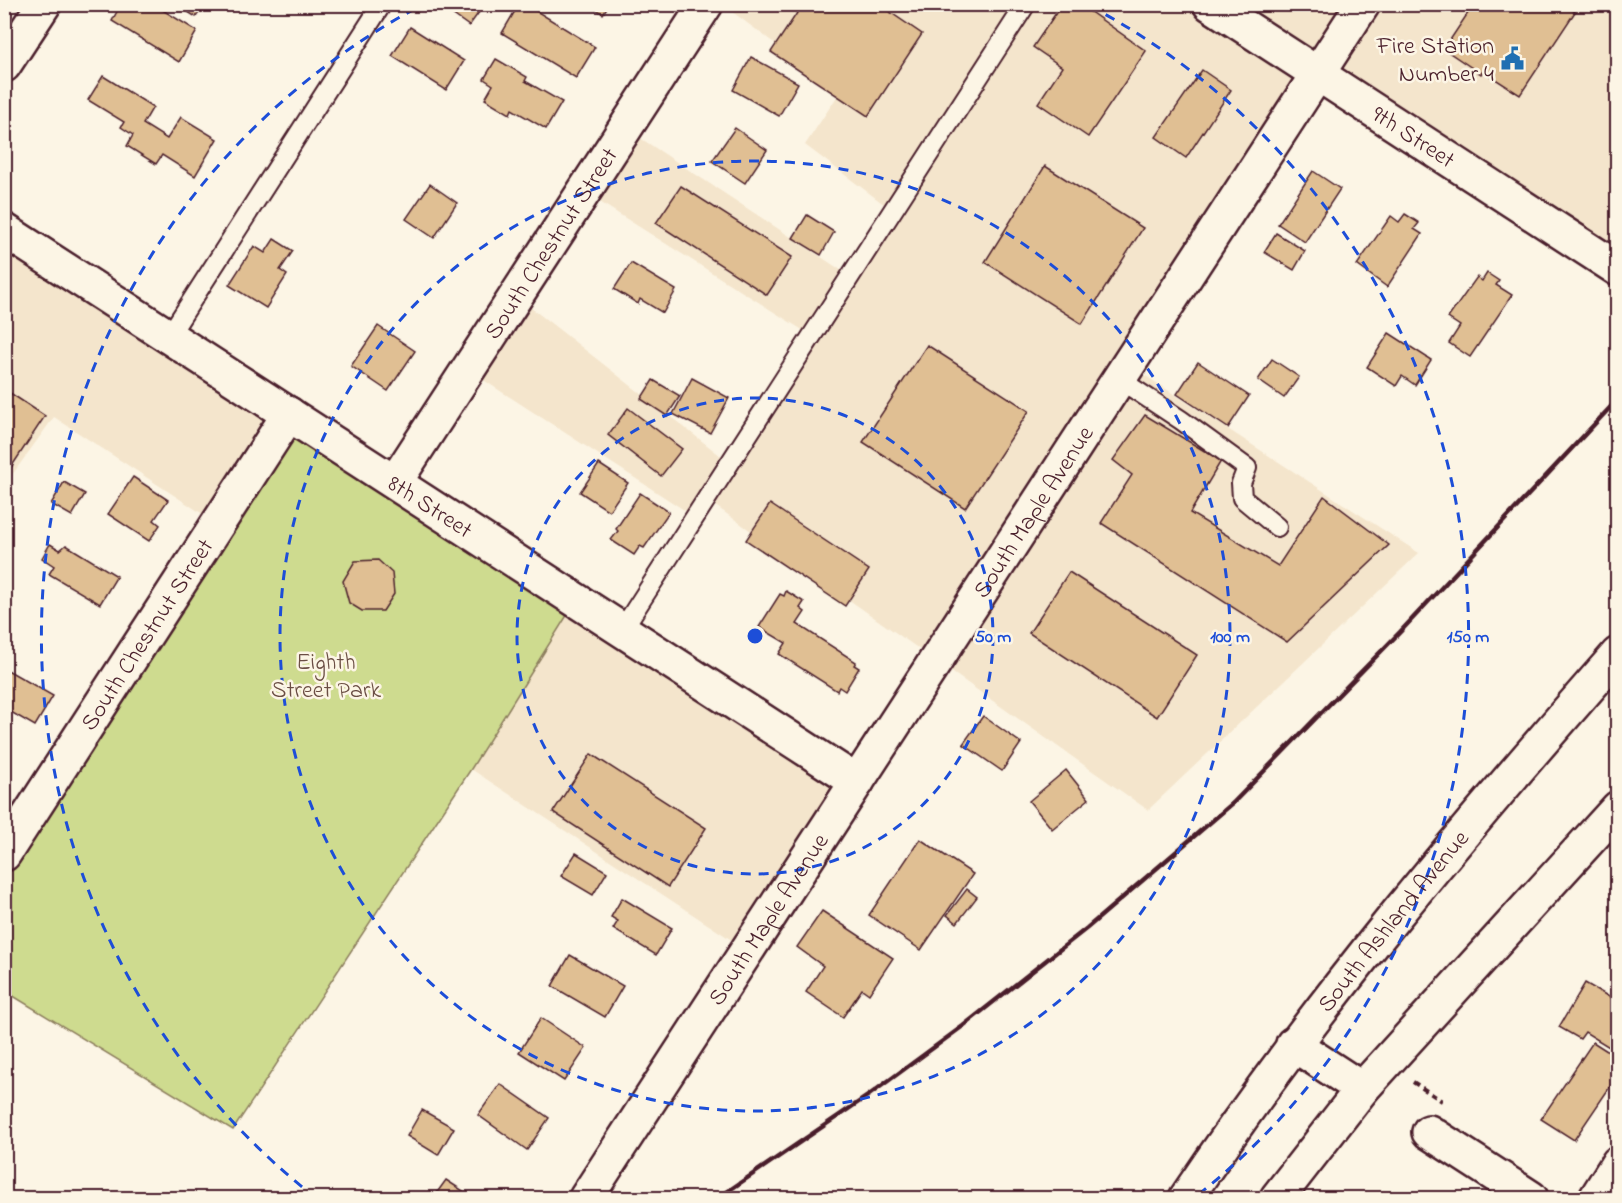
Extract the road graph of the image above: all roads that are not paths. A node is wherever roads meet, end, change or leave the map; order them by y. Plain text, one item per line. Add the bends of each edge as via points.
1 (44, 4) edge
2 (382, 4) edge
3 (706, 4) edge
4 (1026, 4) edge
5 (1210, 4) edge
6 (1363, 4) edge
7 (4, 65) edge
8 (1318, 74) junction
9 (4, 230) edge
10 (1617, 269) edge
11 (169, 336) junction
12 (1119, 379) junction
13 (289, 414) junction
14 (395, 482) junction
15 (1277, 527) dead end
16 (622, 630) junction
17 (1617, 654) edge
18 (857, 782) junction
19 (1617, 808) edge
20 (4, 854) edge
21 (1293, 1044) junction
22 (1362, 1089) junction
23 (1429, 1132) dead end
24 (1617, 1163) edge
25 (585, 1198) edge
26 (1186, 1198) edge
27 (1277, 1198) edge
28 (1531, 1198) edge
29 (1596, 1198) edge

1 - 7 street
2 - 11 lane
3 - 14 street, South Chestnut Street
4 - 16 lane
5 - 8 street, 9th Street
6 - 8 street, South Maple Avenue
8 - 10 street, 9th Street
8 - 12 street, South Maple Avenue
9 - 11 street, 8th Street
11 - 13 street, 8th Street
12 - 15 lane via 1247,468 1242,498
12 - 18 street, South Maple Avenue
13 - 14 street, 8th Street
13 - 20 street, South Chestnut Street
14 - 16 street, 8th Street
16 - 18 street, 8th Street
17 - 21 street, South Ashland Avenue via 1500,788
18 - 25 street, South Maple Avenue
19 - 22 street
21 - 22 street
21 - 26 street, South Ashland Avenue
22 - 27 street
23 - 28 street
24 - 29 street

